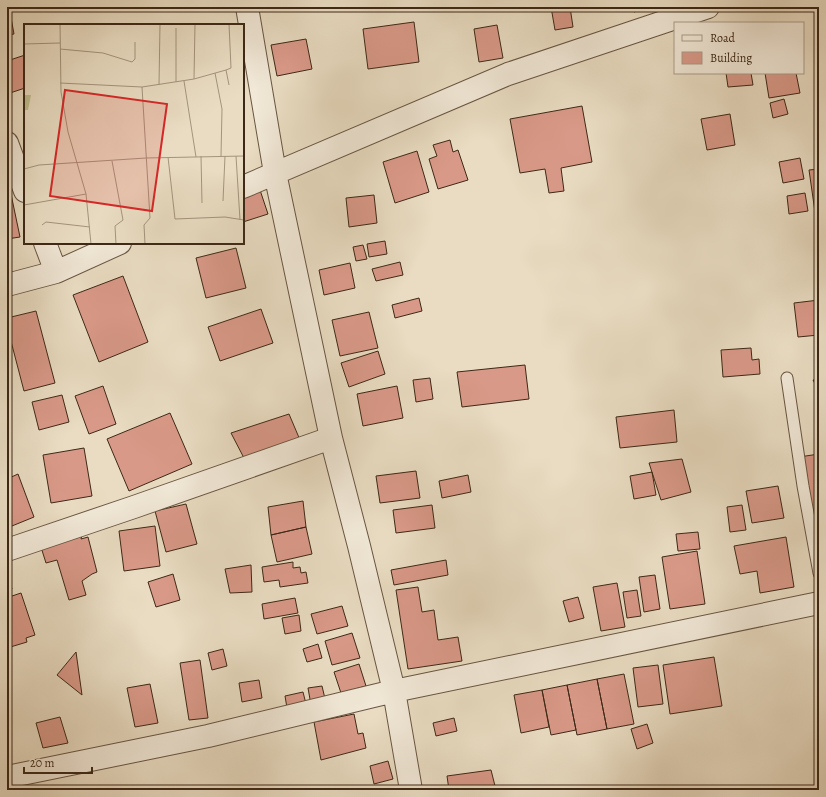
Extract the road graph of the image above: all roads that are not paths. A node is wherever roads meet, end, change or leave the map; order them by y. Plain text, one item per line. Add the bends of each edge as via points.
1 (247, 7) edge
2 (708, 7) edge
3 (7, 143) edge
4 (275, 173) junction
5 (244, 187) edge
6 (24, 188) edge
7 (45, 244) edge
8 (118, 244) edge
9 (56, 272) junction
10 (7, 285) edge
11 (787, 378) dead end
12 (331, 438) junction
13 (7, 550) edge
14 (819, 573) edge
15 (819, 603) edge
16 (394, 691) junction
17 (7, 777) edge
18 (411, 790) edge

1 - 4 street
2 - 4 street via 508,74
3 - 6 street
4 - 5 street
4 - 12 street
7 - 9 street
8 - 9 street
9 - 10 street
11 - 14 lane
12 - 13 street
12 - 16 street
15 - 16 street
16 - 17 street via 208,736
16 - 18 street

